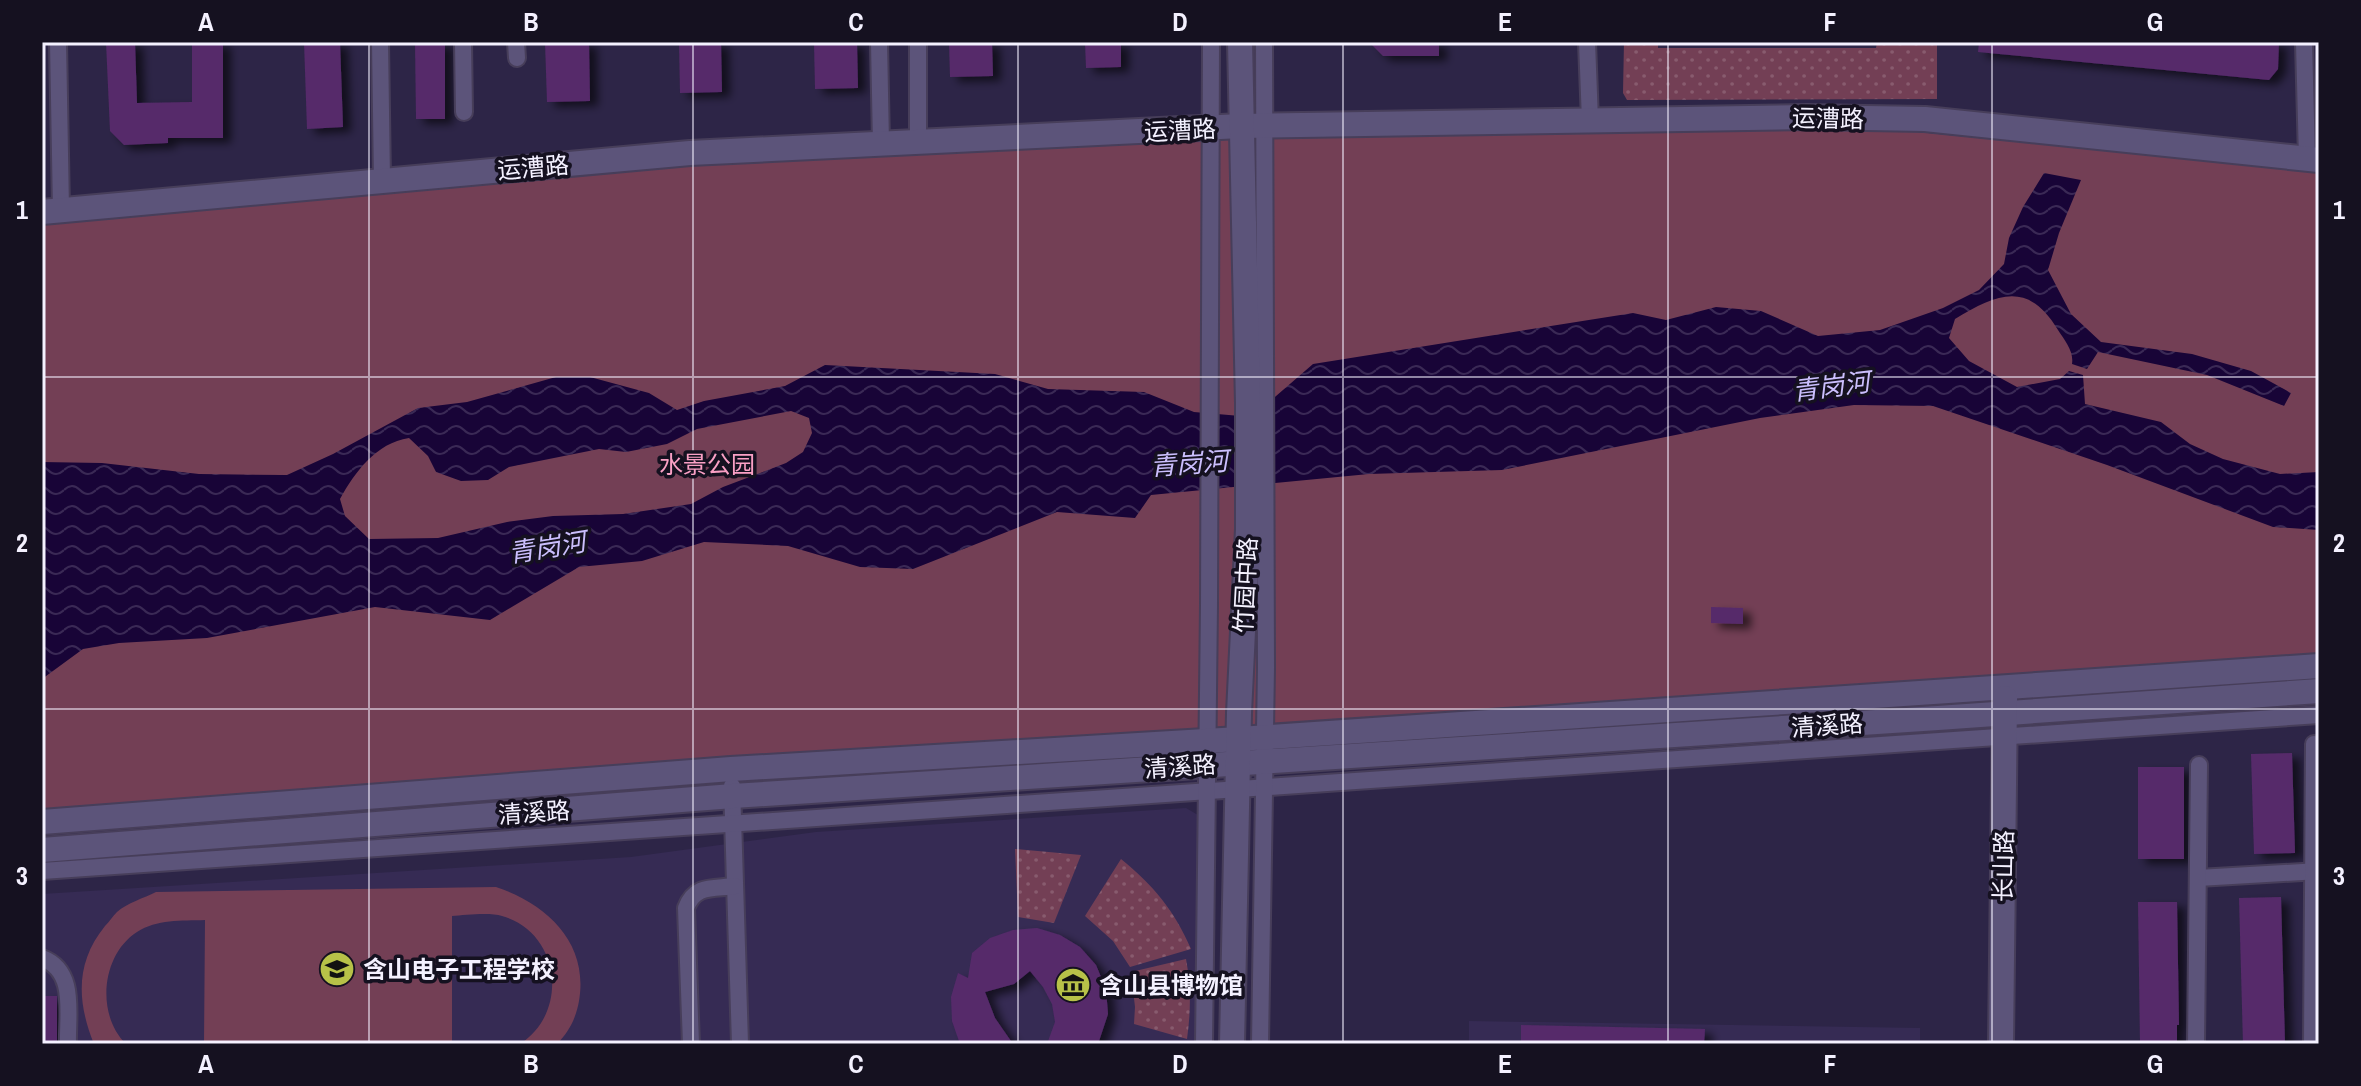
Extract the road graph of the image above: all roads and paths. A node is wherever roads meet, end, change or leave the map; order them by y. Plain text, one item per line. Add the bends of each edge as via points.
1 (58, 42) edge
2 (380, 42) edge
3 (463, 42) edge
4 (879, 42) edge
5 (918, 42) edge
6 (1211, 42) edge
7 (1240, 42) edge
8 (1264, 42) edge
9 (1587, 42) edge
10 (2304, 42) edge
11 (464, 112) dead end
12 (1590, 121) junction
13 (1253, 126) junction
14 (1211, 128) junction
15 (918, 143) junction
16 (881, 144) junction
17 (2313, 159) edge
18 (382, 181) junction
19 (51, 211) edge
20 (2319, 666) edge
21 (2005, 688) junction
22 (2319, 691) edge
23 (1691, 709) junction
24 (2005, 712) junction
25 (2319, 715) edge
26 (1692, 734) junction
27 (2005, 737) junction
28 (2314, 744) dead end
29 (1264, 749) junction
30 (1238, 751) junction
31 (1207, 753) junction
32 (2199, 765) dead end
33 (731, 769) junction
34 (1264, 788) junction
35 (1237, 790) junction
36 (1207, 792) junction
37 (733, 796) junction
38 (306, 801) junction
39 (42, 822) edge
40 (733, 824) junction
41 (308, 829) junction
42 (42, 850) edge
43 (42, 871) edge
44 (2316, 871) edge
45 (2198, 878) junction
46 (735, 886) junction
47 (42, 958) edge
48 (68, 1044) edge
49 (691, 1044) edge
50 (740, 1044) edge
51 (1204, 1044) edge
52 (1232, 1044) edge
53 (1260, 1044) edge
54 (2001, 1044) edge
55 (2196, 1044) edge
56 (2312, 1044) edge

1 - 19 street
2 - 18 street
3 - 11 street
4 - 16 street
5 - 15 street
6 - 14 street
7 - 13 main road, 竹园中路
8 - 13 street
9 - 12 street
10 - 17 street
12 - 13 main road, 运漕路
12 - 17 main road, 运漕路 via 1925,119
13 - 14 main road, 运漕路
13 - 29 street
13 - 30 main road, 竹园中路 via 1248,529
14 - 15 main road, 运漕路
14 - 31 street
15 - 16 main road, 运漕路
16 - 18 main road, 运漕路 via 690,153
18 - 19 main road, 运漕路
20 - 21 main road, 清溪路
21 - 23 main road, 清溪路
21 - 24 main road, 长山路
22 - 24 main road, 清溪路
23 - 26 main road
23 - 29 main road, 清溪路
24 - 26 main road, 清溪路
24 - 27 main road, 长山路
25 - 27 street
26 - 29 main road, 清溪路
27 - 34 street
27 - 54 main road, 长山路
28 - 44 street
29 - 30 main road, 清溪路
29 - 34 street
30 - 31 main road, 清溪路
30 - 35 main road, 竹园中路
31 - 33 main road, 清溪路
31 - 36 street
31 - 37 main road, 清溪路
32 - 45 street
33 - 37 street
33 - 38 main road, 清溪路
34 - 35 street
34 - 53 street
35 - 36 street
35 - 52 main road, 竹园中路
36 - 40 street
36 - 51 street
37 - 40 street
37 - 41 main road, 清溪路
38 - 39 main road, 清溪路
38 - 41 main road
40 - 43 street
40 - 46 street
41 - 42 main road, 清溪路
44 - 45 street
44 - 56 street
45 - 55 street
46 - 49 street via 697,891 686,908
46 - 50 street
47 - 48 street via 64,975

